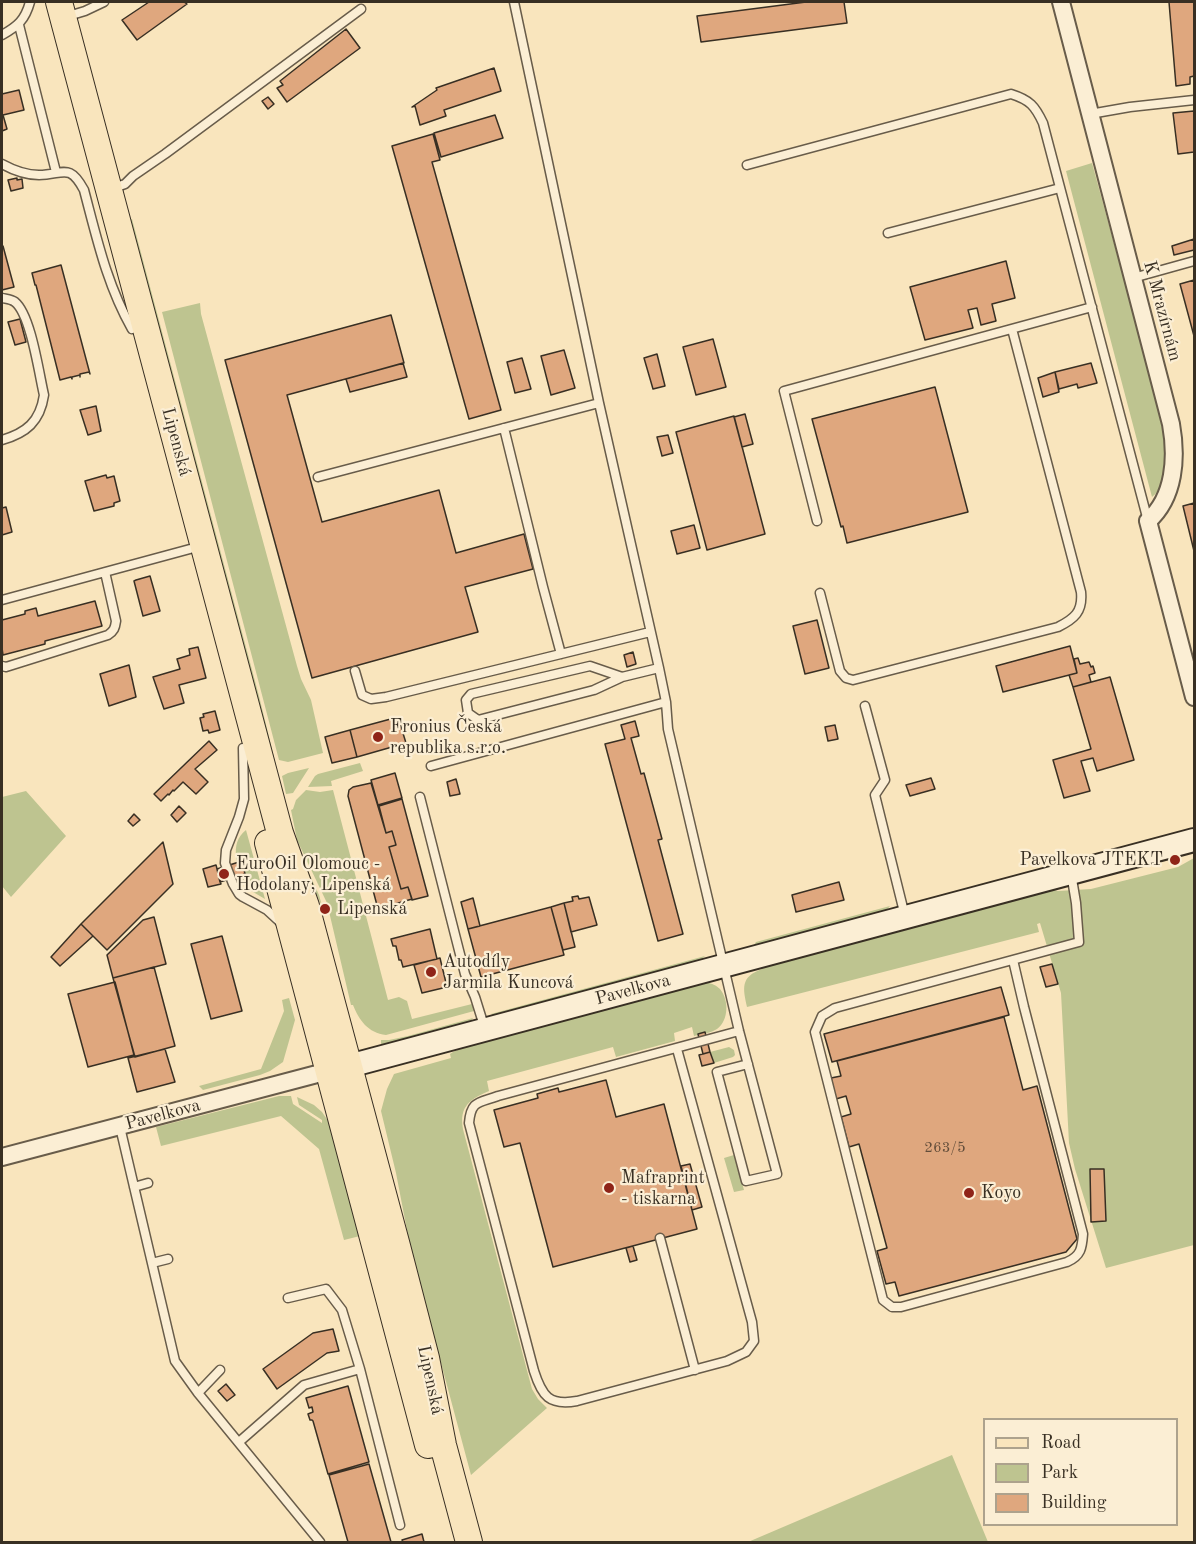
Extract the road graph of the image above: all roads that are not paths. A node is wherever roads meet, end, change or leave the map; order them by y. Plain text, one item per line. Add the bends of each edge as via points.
1 (30, 2) edge
2 (104, 2) edge
3 (514, 2) edge
4 (1061, 2) edge
5 (56, 7) edge
6 (361, 9) dead end
7 (19, 24) junction
8 (2, 35) edge
9 (1194, 100) edge
10 (1090, 114) junction
11 (2, 164) edge
12 (747, 165) dead end
13 (14, 170) junction
14 (56, 172) junction
15 (2, 175) edge
16 (1060, 188) junction
17 (109, 190) junction
18 (888, 233) dead end
19 (1194, 261) edge
20 (1133, 278) junction
21 (2, 298) edge
22 (1092, 307) junction
23 (1012, 329) junction
24 (132, 330) junction
25 (599, 404) junction
26 (504, 428) junction
27 (2, 440) edge
28 (318, 477) dead end
29 (817, 521) dead end
30 (1148, 521) junction
31 (190, 549) junction
32 (105, 572) junction
33 (820, 593) dead end
34 (2, 600) edge
35 (650, 632) junction
36 (561, 654) junction
37 (2, 666) edge
38 (659, 668) junction
39 (356, 671) dead end
40 (622, 677) junction
41 (1194, 697) edge
42 (666, 702) junction
43 (865, 706) dead end
44 (243, 747) junction
45 (431, 766) dead end
46 (420, 797) dead end
47 (1194, 840) edge
48 (1071, 873) junction
49 (905, 917) junction
50 (295, 944) junction
51 (1013, 960) junction
52 (723, 966) junction
53 (485, 1030) junction
54 (739, 1031) junction
55 (677, 1049) junction
56 (748, 1064) junction
57 (339, 1069) junction
58 (120, 1126) junction
59 (2, 1157) edge
60 (148, 1183) dead end
61 (134, 1187) junction
62 (660, 1238) dead end
63 (168, 1259) dead end
64 (152, 1263) junction
65 (288, 1298) dead end
66 (360, 1369) junction
67 (220, 1370) dead end
68 (695, 1370) junction
69 (198, 1392) junction
70 (239, 1442) junction
71 (400, 1525) dead end
72 (320, 1542) edge
73 (453, 1542) edge
74 (469, 1542) edge

1 - 7 lane
2 - 5 lane via 85,11
3 - 25 lane
4 - 10 street, K Mrazírnám
5 - 17 main road, Lipenská
5 - 24 main road, Lipenská
6 - 17 lane via 124,184
7 - 8 lane
7 - 14 lane
9 - 10 lane
10 - 20 street, K Mrazírnám
11 - 13 lane
12 - 16 lane via 1011,94 1036,109
13 - 14 lane via 37,175
13 - 15 lane
14 - 24 lane via 72,174 84,190 108,280
16 - 18 lane
16 - 22 lane
17 - 57 main road, Lipenská via 280,832 306,906
19 - 20 lane
20 - 30 street, K Mrazírnám via 1168,407 1174,450 1173,472 1165,496
21 - 27 lane via 15,302 25,315 44,395 33,424 19,435
22 - 23 lane
22 - 30 lane
23 - 29 lane via 784,391
23 - 33 lane via 1081,592 1076,616 1058,627 853,680 840,671
24 - 31 main road, Lipenská
25 - 26 lane
25 - 35 lane
26 - 28 lane
26 - 36 lane
30 - 41 street
31 - 32 lane
31 - 44 main road, Lipenská
32 - 34 lane
32 - 37 lane via 116,621 112,632
35 - 36 lane
35 - 38 lane
36 - 39 lane via 371,699 362,696
38 - 40 lane
38 - 42 lane
40 - 40 lane via 594,690 478,720 468,713 466,700 471,694 590,666
42 - 45 lane
42 - 52 lane via 668,729
43 - 49 lane via 885,780 875,795
44 - 50 main road, Lipenská
44 - 50 lane via 244,799 225,863 238,894 274,915
46 - 53 lane via 465,974
47 - 48 street, Pavelkova
48 - 49 street, Pavelkova
48 - 51 lane via 1079,942
49 - 52 street, Pavelkova
50 - 57 main road, Lipenská
51 - 51 lane via 1083,1234 1082,1248 1076,1258 1067,1262 892,1307 884,1300 814,1032 822,1016 834,1008
52 - 53 street, Pavelkova
52 - 54 lane
53 - 57 street, Pavelkova
54 - 55 lane
54 - 56 lane
55 - 68 lane via 754,1335 750,1347 739,1357
55 - 68 lane via 477,1103 470,1112 469,1123 541,1390 556,1402 565,1403
56 - 56 lane via 717,1072 746,1182 777,1173
57 - 58 street, Pavelkova
57 - 73 main road, Lipenská
57 - 74 main road, Lipenská via 426,1358 443,1445
58 - 59 street, Pavelkova
58 - 61 lane
60 - 61 lane
61 - 64 lane
62 - 68 lane
63 - 64 lane
64 - 69 lane via 175,1361
65 - 66 lane via 326,1290 342,1310
66 - 70 lane via 303,1385
66 - 71 lane
67 - 69 lane
69 - 70 lane
70 - 72 lane

